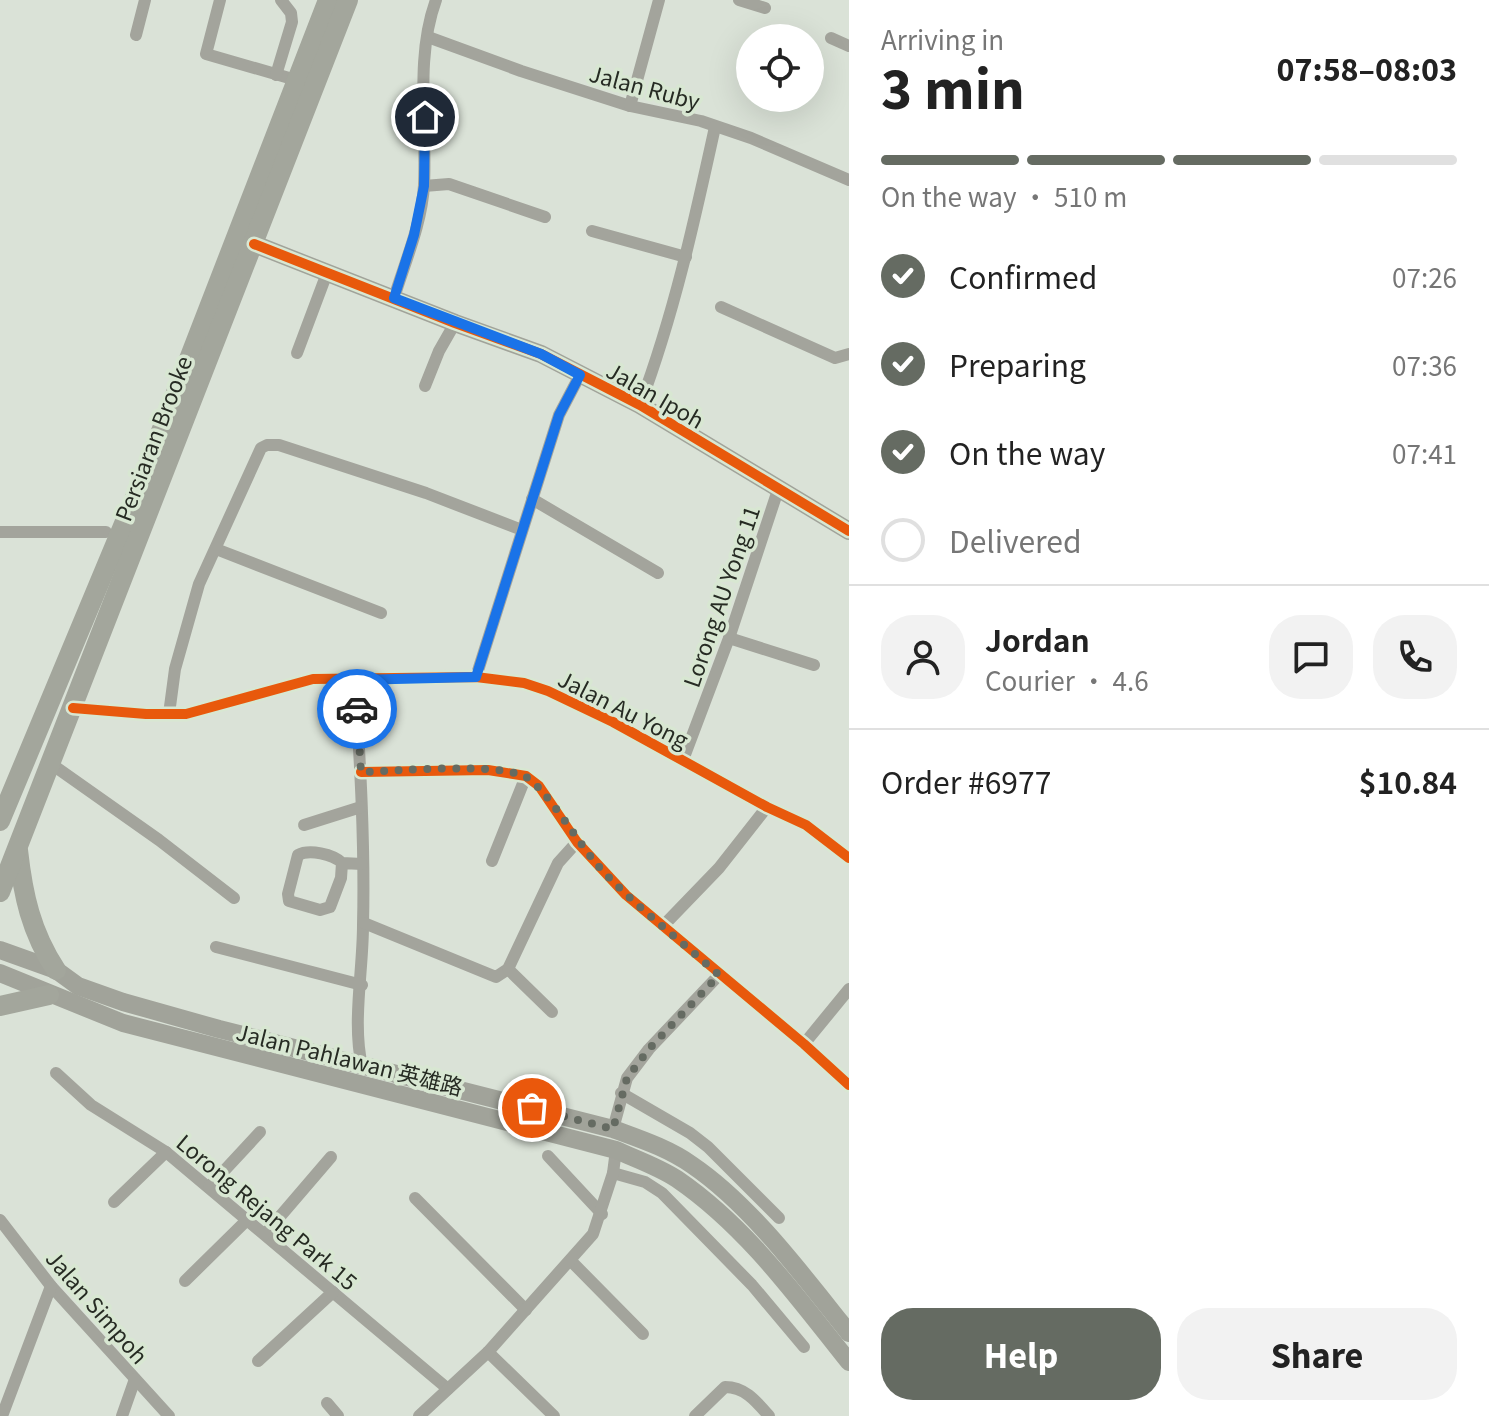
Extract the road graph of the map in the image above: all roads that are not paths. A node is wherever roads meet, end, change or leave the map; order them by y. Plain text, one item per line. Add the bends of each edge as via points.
1 (145, 0) edge
2 (220, 0) edge
3 (281, 0) edge
4 (328, 0) edge
5 (348, 0) edge
6 (436, 0) edge
7 (659, 0) edge
8 (739, 0) edge
9 (765, 8) dead end
10 (136, 35) dead end
11 (428, 37) junction
12 (831, 38) dead end
13 (849, 46) edge
14 (286, 78) junction
15 (630, 106) junction
16 (715, 127) junction
17 (849, 180) edge
18 (424, 186) junction
19 (545, 217) dead end
20 (592, 231) dead end
21 (254, 244) junction
22 (686, 257) junction
23 (327, 273) junction
24 (394, 298) junction
25 (721, 307) dead end
26 (455, 323) junction
27 (297, 353) dead end
28 (849, 354) edge
29 (580, 375) junction
30 (425, 386) dead end
31 (640, 405) junction
32 (159, 459) junction
33 (150, 485) junction
34 (778, 490) junction
35 (532, 499) junction
36 (522, 530) junction
37 (849, 531) edge
38 (0, 532) edge
39 (106, 532) dead end
40 (216, 549) junction
41 (658, 573) dead end
42 (381, 613) dead end
43 (729, 638) junction
44 (814, 665) dead end
45 (476, 677) junction
46 (355, 680) junction
47 (73, 708) junction
48 (169, 714) junction
49 (683, 760) junction
50 (50, 763) junction
51 (361, 772) junction
52 (526, 776) junction
53 (361, 807) junction
54 (767, 807) junction
55 (0, 821) edge
56 (304, 825) dead end
57 (577, 842) junction
58 (18, 846) junction
59 (849, 858) edge
60 (492, 861) dead end
61 (342, 863) junction
62 (362, 864) junction
63 (0, 892) edge
64 (234, 898) dead end
65 (364, 923) junction
66 (664, 925) junction
67 (216, 947) dead end
68 (0, 950) edge
69 (508, 969) junction
70 (56, 970) junction
71 (0, 973) edge
72 (719, 975) junction
73 (362, 985) junction
74 (849, 989) edge
75 (49, 995) junction
76 (0, 1006) edge
77 (552, 1012) dead end
78 (356, 1041) junction
79 (804, 1044) junction
80 (331, 1058) junction
81 (362, 1066) junction
82 (56, 1073) dead end
83 (849, 1085) edge
84 (621, 1093) junction
85 (613, 1129) junction
86 (260, 1132) dead end
87 (616, 1150) junction
88 (166, 1152) junction
89 (548, 1156) dead end
90 (331, 1157) dead end
91 (613, 1173) junction
92 (209, 1187) junction
93 (415, 1198) dead end
94 (114, 1202) dead end
95 (602, 1214) junction
96 (779, 1218) dead end
97 (0, 1220) edge
98 (247, 1220) junction
99 (265, 1234) junction
100 (571, 1261) junction
101 (185, 1281) dead end
102 (51, 1286) junction
103 (333, 1292) junction
104 (526, 1310) junction
105 (849, 1333) edge
106 (643, 1334) dead end
107 (804, 1347) dead end
108 (488, 1352) junction
109 (258, 1361) dead end
110 (849, 1362) edge
111 (135, 1379) junction
112 (448, 1389) junction
113 (327, 1403) dead end
114 (2, 1416) edge
115 (122, 1416) edge
116 (169, 1416) edge
117 (338, 1416) edge
118 (419, 1416) edge
119 (554, 1416) edge
120 (695, 1416) edge
121 (769, 1416) edge

1 - 10 street
2 - 14 street via 206,54
3 - 14 street via 292,22
4 - 14 main road, Persiaran Brooke
5 - 21 main road, Persiaran Brooke
6 - 11 street
7 - 15 street
8 - 9 street
11 - 15 street, Jalan Ruby
11 - 18 street
12 - 13 street
14 - 32 main road, Persiaran Brooke
15 - 16 street, Jalan Ruby
16 - 17 street, Jalan Ruby
16 - 22 street
18 - 19 street via 449,184
18 - 24 street
20 - 22 street
21 - 23 main road, Jalan Ipoh
21 - 32 main road, Persiaran Brooke
22 - 31 street
23 - 24 main road, Jalan Ipoh
23 - 27 street
24 - 26 main road, Jalan Ipoh
25 - 28 street via 835,358
26 - 29 main road, Jalan Ipoh via 541,354
26 - 30 street
29 - 31 main road, Jalan Ipoh
29 - 35 street via 559,415
31 - 34 main road, Jalan Ipoh
32 - 33 main road, Persiaran Brooke
33 - 47 main road, Persiaran Brooke
33 - 55 main road, Persiaran Brooke
34 - 37 main road, Jalan Ipoh
34 - 43 street, Lorong AU Yong 11
35 - 36 street
35 - 41 street
36 - 40 street via 273,444 257,452
36 - 45 street
38 - 39 street
40 - 42 street
40 - 48 street via 199,584 175,669
43 - 44 street
43 - 49 street, Lorong AU Yong 11
45 - 46 street, Jalan Au Yong
45 - 49 street, Jalan Au Yong via 548,691
46 - 48 street, Jalan Au Yong via 313,679 186,714
46 - 51 street
47 - 48 street, Jalan Au Yong
47 - 50 main road, Persiaran Brooke
49 - 54 street, Jalan Au Yong
50 - 58 main road, Persiaran Brooke
50 - 64 street
51 - 52 street via 488,770
51 - 53 street
52 - 57 street via 539,786
52 - 60 street
53 - 56 street
53 - 62 street
54 - 59 street, Jalan Au Yong via 806,825
54 - 66 street
57 - 66 street via 626,895
57 - 69 street via 558,863
58 - 63 main road, Persiaran Brooke
58 - 70 main road via 30,921
61 - 61 street via 330,907 320,910 289,901 301,852
61 - 62 street
62 - 65 street
65 - 69 street via 492,977
65 - 73 street
66 - 72 street
67 - 73 street
68 - 70 main road, Jalan Pahlawan 英雄路
69 - 77 street
70 - 80 main road, Jalan Pahlawan 英雄路 via 97,994
71 - 75 main road, Jalan Pahlawan 英雄路
72 - 79 street
72 - 84 street via 649,1049
73 - 78 street
74 - 79 street
75 - 76 main road
75 - 87 main road, Jalan Pahlawan 英雄路 via 123,1023
78 - 80 street
78 - 81 street
79 - 83 street
80 - 81 main road, Jalan Pahlawan 英雄路
81 - 85 main road, Jalan Pahlawan 英雄路
82 - 88 street, Lorong Rejang Park 15 via 91,1105
84 - 85 street
84 - 96 street via 708,1147
85 - 105 main road, Jalan Pahlawan 英雄路 via 662,1148 704,1175 766,1232
86 - 92 street
87 - 91 street
87 - 110 main road, Jalan Pahlawan 英雄路 via 676,1178 737,1228
88 - 92 street, Lorong Rejang Park 15
88 - 94 street
89 - 95 street
90 - 99 street
91 - 95 street
91 - 107 street via 662,1193
92 - 98 street, Lorong Rejang Park 15
93 - 104 street
95 - 100 street
97 - 102 street, Jalan Simpoh
98 - 99 street, Lorong Rejang Park 15
98 - 101 street
99 - 103 street, Lorong Rejang Park 15
100 - 104 street
100 - 106 street
102 - 111 street, Jalan Simpoh
102 - 114 street
103 - 109 street
103 - 112 street, Lorong Rejang Park 15
104 - 108 street
108 - 112 street
108 - 119 street
111 - 115 street
111 - 116 street, Jalan Simpoh
112 - 118 street
113 - 117 street
120 - 121 street via 725,1387 735,1387

